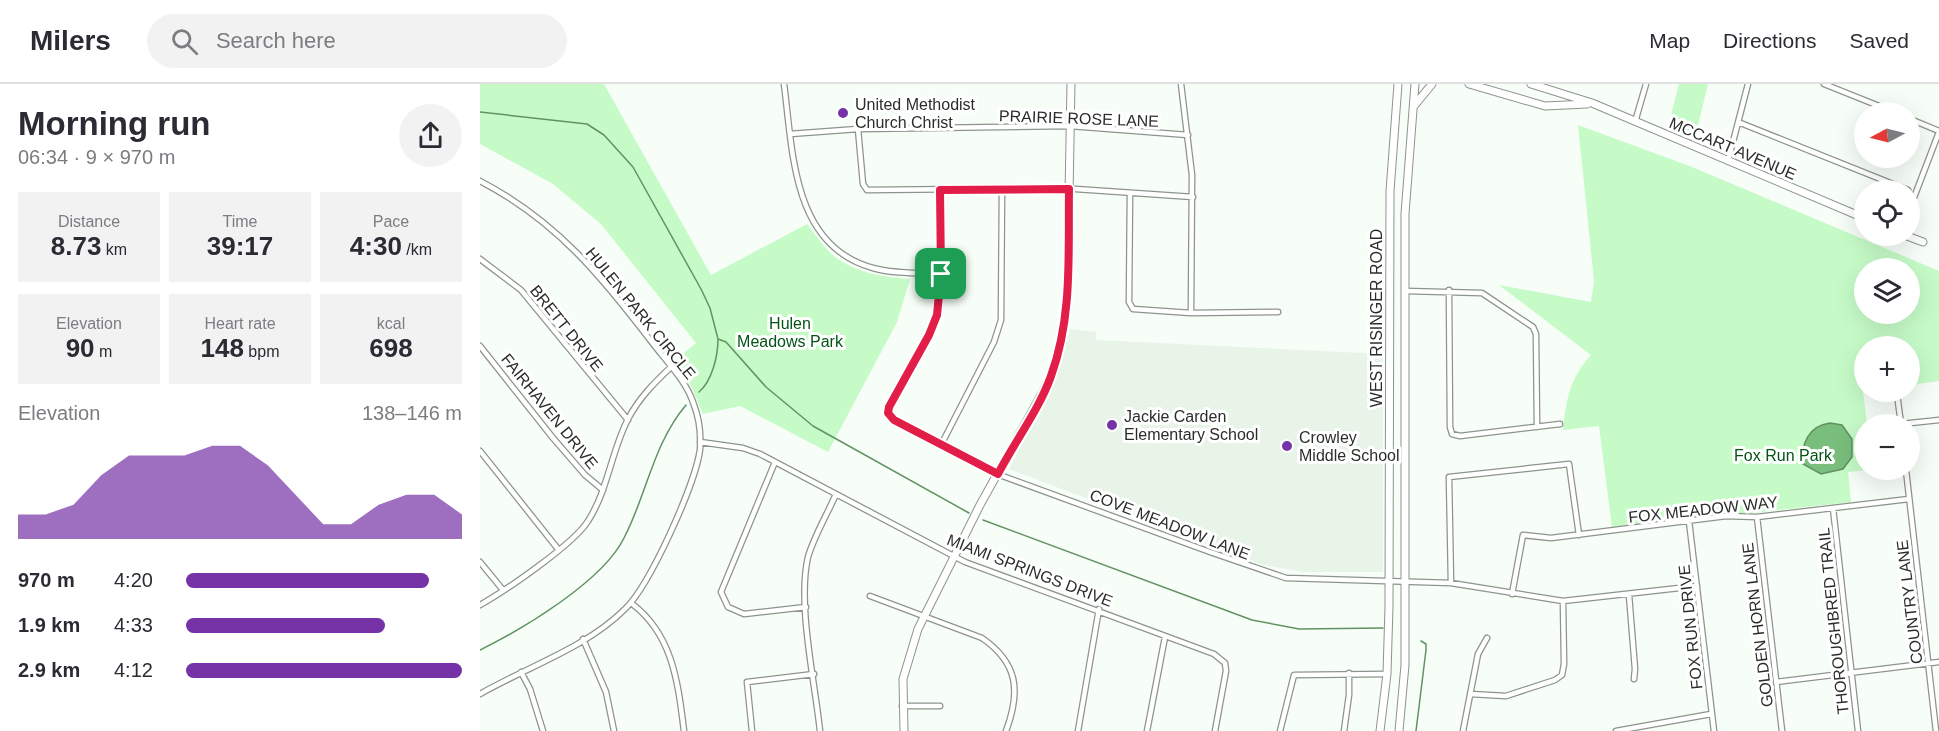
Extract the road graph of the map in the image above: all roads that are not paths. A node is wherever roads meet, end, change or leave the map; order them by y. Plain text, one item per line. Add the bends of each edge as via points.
1 (784, 84) edge
2 (1071, 84) edge
3 (1181, 84) edge
4 (1393, 84) edge
5 (1415, 84) edge
6 (1432, 84) edge
7 (1469, 84) edge
8 (1532, 84) edge
9 (1646, 84) edge
10 (1748, 84) edge
11 (1824, 84) edge
12 (1397, 88) edge
13 (1869, 102) edge
14 (1592, 103) junction
15 (1412, 108) junction
16 (1635, 122) junction
17 (1738, 122) junction
18 (1920, 123) edge
19 (1070, 126) junction
20 (858, 129) junction
21 (1939, 131) edge
22 (790, 134) junction
23 (1188, 135) junction
24 (1728, 161) junction
25 (1881, 180) edge
26 (1917, 180) edge
27 (480, 181) edge
28 (1002, 189) junction
29 (1069, 189) junction
30 (940, 190) junction
31 (1130, 193) junction
32 (1193, 197) junction
33 (1854, 214) edge
34 (1920, 241) edge
35 (1923, 242) dead end
36 (480, 259) edge
37 (941, 274) junction
38 (1449, 290) junction
39 (1390, 291) junction
40 (1405, 291) junction
41 (1278, 312) dead end
42 (1191, 313) junction
43 (480, 346) edge
44 (671, 367) junction
45 (628, 420) junction
46 (1939, 420) edge
47 (1920, 422) edge
48 (1560, 424) dead end
49 (1537, 427) junction
50 (700, 442) junction
51 (941, 445) junction
52 (480, 451) edge
53 (776, 462) junction
54 (998, 474) junction
55 (1907, 480) edge
56 (603, 490) junction
57 (836, 494) junction
58 (1909, 499) junction
59 (1833, 508) junction
60 (1757, 516) junction
61 (1689, 521) junction
62 (1578, 535) junction
63 (558, 549) junction
64 (954, 557) junction
65 (480, 562) edge
66 (1389, 581) junction
67 (1406, 582) junction
68 (1450, 583) junction
69 (1697, 586) junction
70 (503, 591) junction
71 (1512, 594) junction
72 (1629, 595) junction
73 (870, 596) dead end
74 (1563, 601) junction
75 (631, 603) junction
76 (480, 605) edge
77 (806, 607) junction
78 (1099, 609) junction
79 (923, 618) junction
80 (1165, 637) junction
81 (1487, 638) dead end
82 (584, 639) junction
83 (1939, 662) edge
84 (1929, 663) junction
85 (521, 672) junction
86 (1851, 672) junction
87 (1349, 673) junction
88 (814, 674) junction
89 (1387, 674) junction
90 (1634, 679) dead end
91 (1776, 682) junction
92 (480, 694) edge
93 (1470, 694) junction
94 (902, 706) junction
95 (940, 706) dead end
96 (1712, 714) junction
97 (543, 731) edge
98 (614, 731) edge
99 (684, 731) edge
100 (752, 731) edge
101 (820, 731) edge
102 (904, 731) edge
103 (1006, 731) edge
104 (1078, 731) edge
105 (1147, 731) edge
106 (1215, 731) edge
107 (1281, 731) edge
108 (1344, 731) edge
109 (1380, 731) edge
110 (1399, 731) edge
111 (1463, 731) edge
112 (1616, 731) edge
113 (1714, 731) edge
114 (1782, 731) edge
115 (1858, 731) edge
116 (1936, 731) edge

1 - 22 street
2 - 19 main road
3 - 23 street
4 - 12 main road
5 - 15 main road, WEST RISINGER ROAD
6 - 15 main road
7 - 14 main road, MCCART AVENUE via 1545,106
8 - 14 main road, MCCART AVENUE
9 - 16 street
10 - 17 street
11 - 13 street
12 - 39 main road, WEST RISINGER ROAD via 1390,191
14 - 16 main road, MCCART AVENUE
15 - 40 main road, WEST RISINGER ROAD
16 - 24 main road, MCCART AVENUE
17 - 24 street
17 - 25 street
18 - 21 street
19 - 20 street, PRAIRIE ROSE LANE
19 - 23 street, PRAIRIE ROSE LANE
19 - 29 main road
20 - 22 street, PRAIRIE ROSE LANE
20 - 30 street via 865,189
21 - 26 street
22 - 37 street via 800,195 810,217 833,247 850,260 872,268
23 - 32 street
24 - 33 main road, MCCART AVENUE
27 - 44 street, HULEN PARK CIRCLE via 508,196 563,237 605,282
28 - 29 street
28 - 30 street
28 - 51 street via 1000,320 994,342
29 - 31 street
29 - 54 main road via 1067,307 1062,342 1050,379
30 - 37 street, COVE MEADOW LANE
31 - 32 street
31 - 42 street via 1131,306
32 - 42 street
34 - 35 main road
36 - 45 street, BRETT DRIVE via 521,290
37 - 51 street, COVE MEADOW LANE via 933,325 888,413
38 - 40 street
38 - 49 street via 1486,294 1534,328
38 - 49 street via 1452,434
39 - 40 main road
39 - 66 main road, WEST RISINGER ROAD
40 - 67 main road, WEST RISINGER ROAD
41 - 42 street
43 - 56 street, FAIRHAVEN DRIVE via 553,438
44 - 45 street via 643,395
44 - 50 street, HULEN PARK CIRCLE via 694,403
45 - 56 street
46 - 47 street
48 - 49 street
50 - 53 street, MIAMI SPRINGS DRIVE via 743,448
50 - 75 street, HULEN PARK CIRCLE via 686,493 650,575
51 - 54 street, COVE MEADOW LANE
52 - 63 street
53 - 57 street, MIAMI SPRINGS DRIVE
53 - 77 street via 721,592 728,607 744,614
54 - 64 main road
54 - 66 street, COVE MEADOW LANE via 1274,575
55 - 58 street, COUNTRY LANE
56 - 63 street via 587,523
57 - 64 street, MIAMI SPRINGS DRIVE
57 - 77 street via 808,557
58 - 59 street, FOX MEADOW WAY
58 - 84 street, COUNTRY LANE
59 - 60 street, FOX MEADOW WAY
59 - 86 street, THOROUGHBRED TRAIL
60 - 61 street, FOX MEADOW WAY
60 - 91 street, GOLDEN HORN LANE
61 - 62 street, FOX MEADOW WAY
61 - 69 street, FOX RUN DRIVE
62 - 68 street via 1569,464 1449,477
62 - 71 street, FOX MEADOW WAY via 1523,535
63 - 70 street
64 - 78 street, MIAMI SPRINGS DRIVE
64 - 79 main road
65 - 70 street
66 - 67 street, COVE MEADOW LANE
66 - 89 main road, WEST RISINGER ROAD
67 - 68 street, COVE MEADOW LANE
67 - 110 main road, WEST RISINGER ROAD
68 - 71 street, COVE MEADOW LANE
69 - 72 street, COVE MEADOW LANE
69 - 96 street, FOX RUN DRIVE
70 - 76 street
71 - 74 street, COVE MEADOW LANE
72 - 74 street, COVE MEADOW LANE
72 - 90 street
73 - 79 street
74 - 93 street via 1562,675 1503,696
75 - 82 street, HULEN PARK CIRCLE via 604,628
75 - 99 street via 656,631 672,660
77 - 88 street
78 - 80 street, MIAMI SPRINGS DRIVE
78 - 104 street
79 - 94 main road via 909,653
79 - 103 street via 982,638 1008,661 1014,679
80 - 105 street
80 - 106 street, MIAMI SPRINGS DRIVE via 1197,645 1225,663
81 - 93 street via 1478,654
82 - 85 street, HULEN PARK CIRCLE
82 - 98 street via 606,692
83 - 84 street
84 - 86 street
84 - 116 street, COUNTRY LANE
85 - 92 street, HULEN PARK CIRCLE
85 - 97 street
86 - 91 street
86 - 115 street, THOROUGHBRED TRAIL
87 - 89 street
87 - 107 street via 1294,675
87 - 108 street
88 - 100 street via 747,682
88 - 101 street
89 - 109 main road, WEST RISINGER ROAD
91 - 114 street, GOLDEN HORN LANE
93 - 111 street
94 - 95 street
94 - 102 main road
96 - 112 street
96 - 113 street, FOX RUN DRIVE

